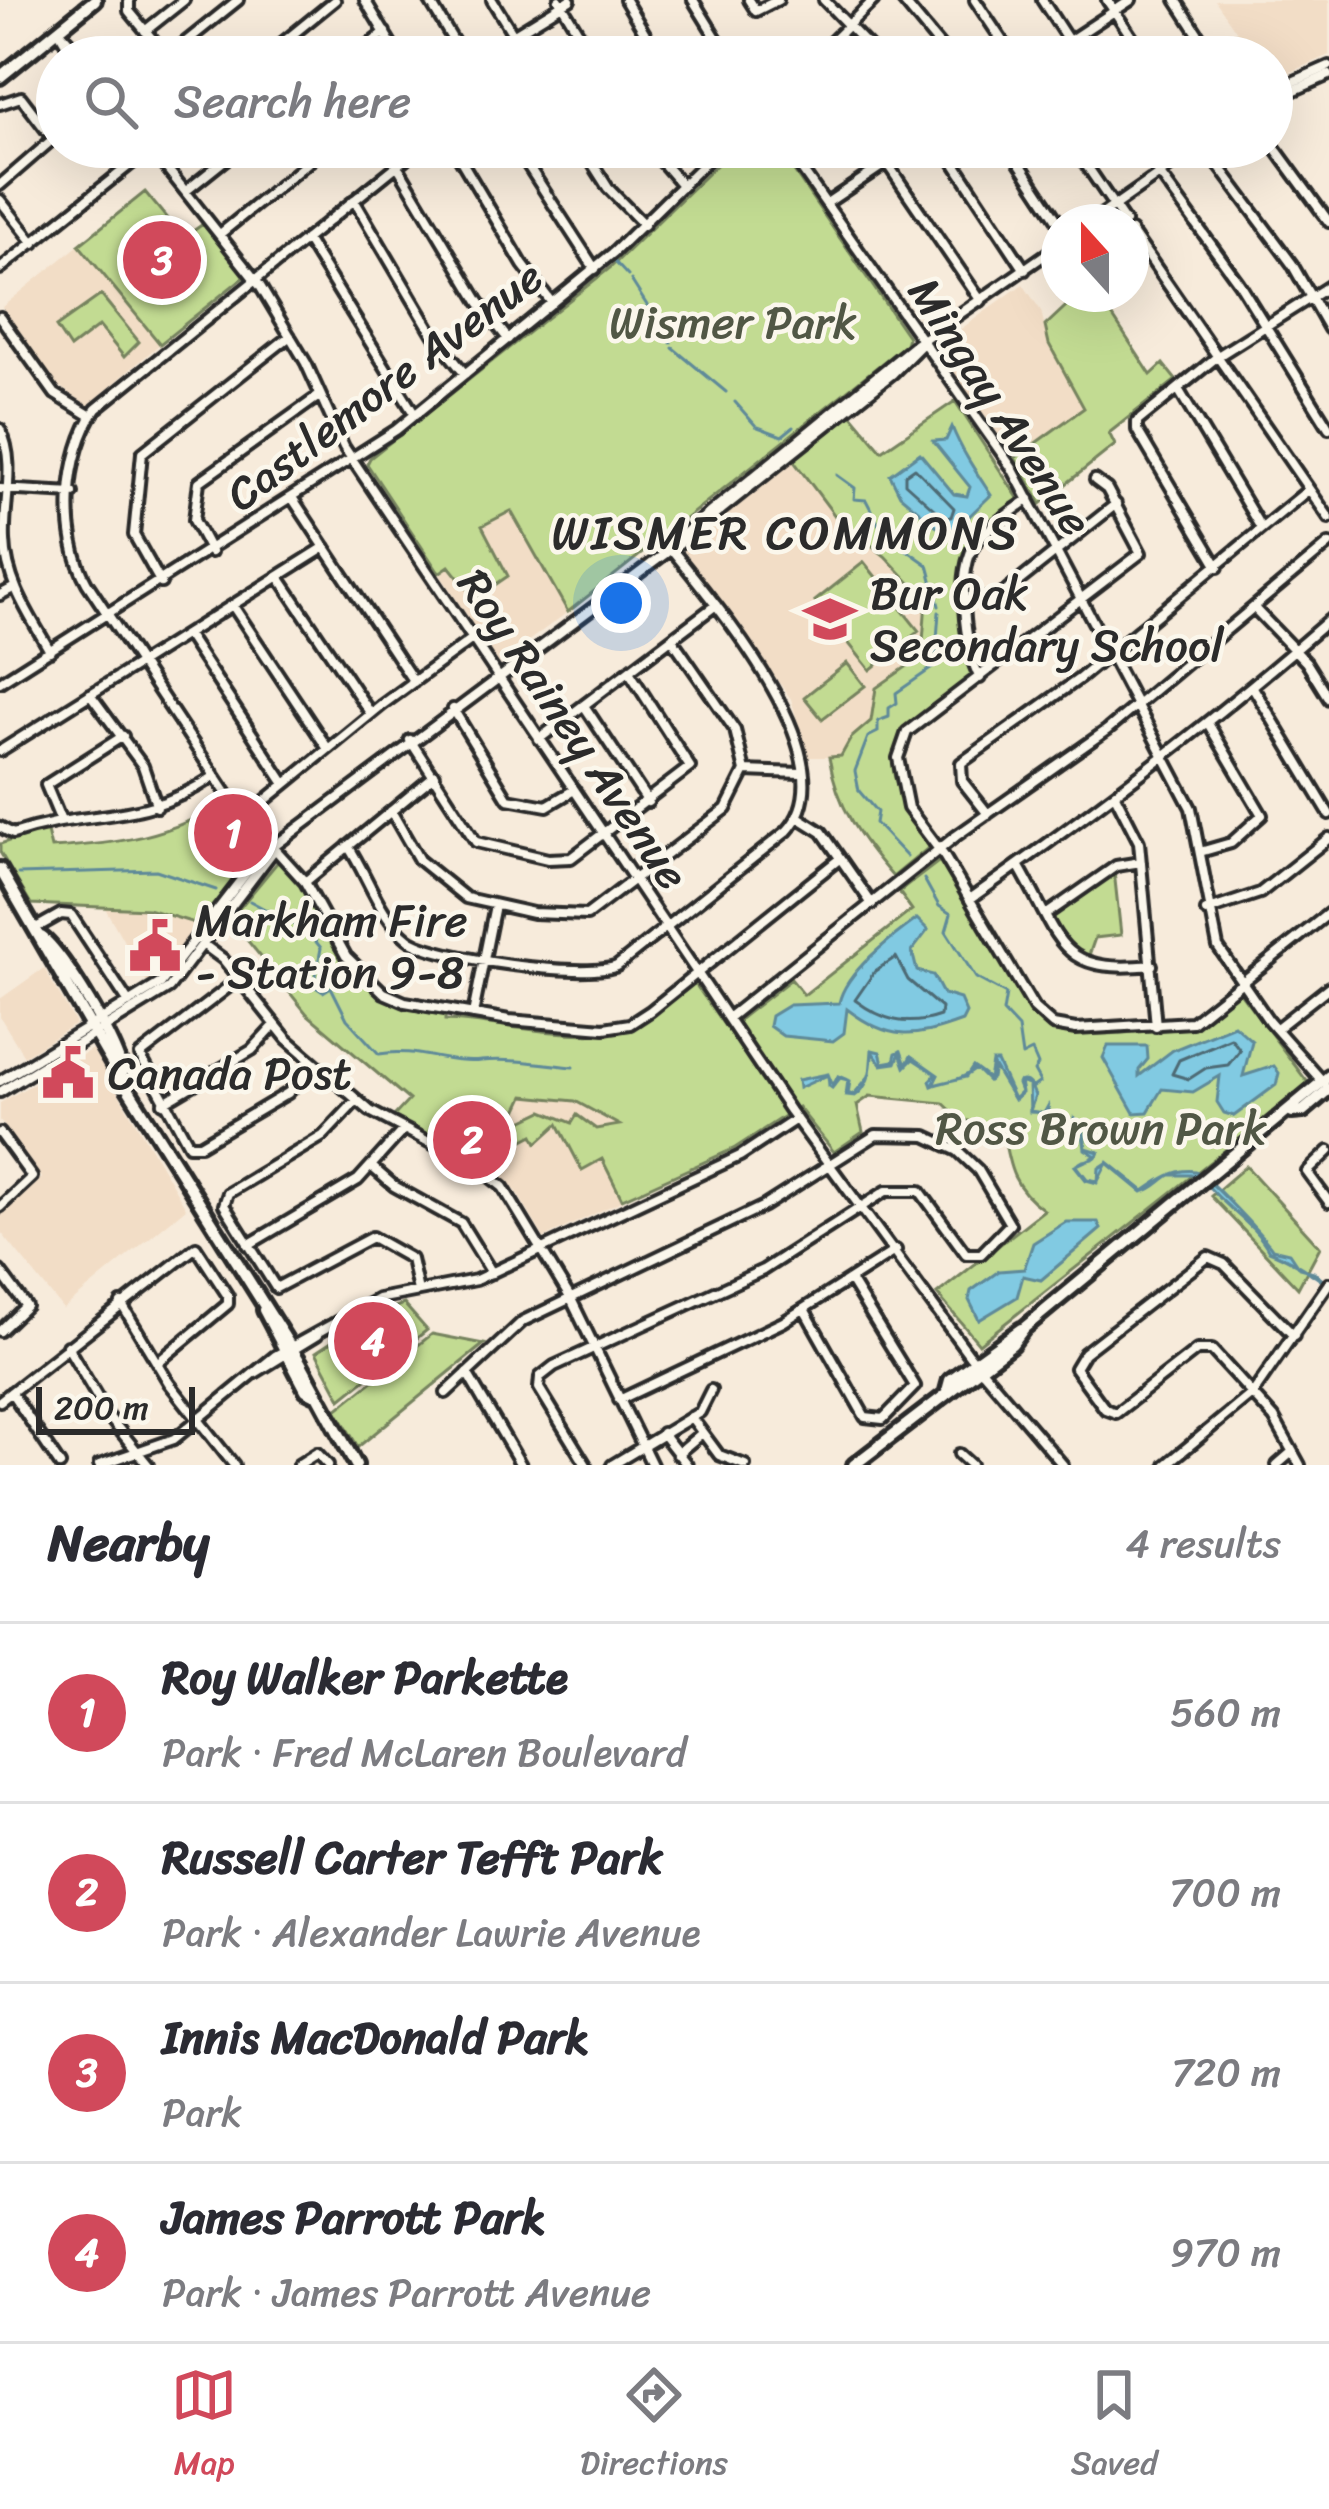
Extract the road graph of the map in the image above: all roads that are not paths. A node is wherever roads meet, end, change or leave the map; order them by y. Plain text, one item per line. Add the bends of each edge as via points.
1 (95, 0) edge
2 (129, 0) edge
3 (184, 0) edge
4 (238, 0) edge
5 (335, 0) edge
6 (364, 0) edge
7 (429, 0) edge
8 (493, 0) edge
9 (625, 0) edge
10 (693, 0) edge
11 (749, 0) edge
12 (778, 0) edge
13 (824, 0) edge
14 (874, 0) edge
15 (902, 0) edge
16 (975, 0) edge
17 (1042, 0) edge
18 (1107, 0) edge
19 (1131, 0) edge
20 (1176, 0) edge
21 (563, 2) edge
22 (1114, 11) junction
23 (848, 25) junction
24 (58, 30) junction
25 (145, 31) junction
26 (385, 32) junction
27 (514, 34) junction
28 (51, 36) edge
29 (62, 36) edge
30 (64, 36) edge
31 (149, 36) edge
32 (193, 36) edge
33 (291, 36) edge
34 (380, 36) edge
35 (387, 36) edge
36 (450, 36) edge
37 (511, 36) edge
38 (582, 36) edge
39 (646, 36) edge
40 (715, 36) edge
41 (837, 36) edge
42 (859, 36) edge
43 (932, 36) edge
44 (999, 36) edge
45 (1066, 36) edge
46 (1076, 36) edge
47 (1131, 36) edge
48 (1199, 36) edge
49 (36, 48) edge
50 (1329, 70) edge
51 (0, 77) edge
52 (1293, 86) edge
53 (0, 104) edge
54 (36, 117) edge
55 (36, 154) edge
56 (125, 168) edge
57 (168, 168) edge
58 (215, 168) edge
59 (301, 168) edge
60 (393, 168) edge
61 (399, 168) edge
62 (465, 168) edge
63 (530, 168) edge
64 (595, 168) edge
65 (667, 168) edge
66 (701, 168) edge
67 (802, 168) edge
68 (879, 168) edge
69 (890, 168) edge
70 (958, 168) edge
71 (1023, 168) edge
72 (1088, 168) edge
73 (1154, 168) edge
74 (1170, 168) edge
75 (1217, 168) edge
76 (1290, 168) edge
77 (1159, 175) junction
78 (0, 185) edge
79 (683, 186) junction
80 (186, 191) junction
81 (0, 200) edge
82 (354, 200) junction
83 (826, 203) junction
84 (1046, 204) edge
85 (1113, 204) edge
86 (1117, 204) edge
87 (1329, 222) edge
88 (644, 225) junction
89 (220, 233) junction
90 (305, 239) junction
91 (34, 243) junction
92 (1149, 257) edge
93 (1041, 258) edge
94 (0, 269) edge
95 (595, 269) junction
96 (1025, 270) junction
97 (255, 279) junction
98 (1329, 286) edge
99 (1311, 298) junction
100 (981, 301) junction
101 (552, 303) junction
102 (0, 317) edge
103 (1264, 325) junction
104 (1329, 328) edge
105 (290, 336) junction
106 (508, 339) junction
107 (924, 342) junction
108 (1218, 356) junction
109 (465, 374) junction
110 (1178, 388) junction
111 (320, 396) junction
112 (415, 415) junction
113 (91, 416) junction
114 (1329, 428) edge
115 (0, 429) edge
116 (353, 459) junction
117 (1095, 480) dead end
118 (3, 489) edge
119 (1306, 491) junction
120 (73, 493) junction
121 (293, 499) junction
122 (1029, 499) junction
123 (1116, 504) junction
124 (1329, 518) edge
125 (1261, 528) junction
126 (1329, 544) edge
127 (669, 546) junction
128 (325, 547) junction
129 (1058, 551) junction
130 (211, 552) junction
131 (1218, 567) junction
132 (279, 577) junction
133 (161, 583) junction
134 (15, 587) junction
135 (0, 596) edge
136 (966, 601) junction
137 (1082, 601) junction
138 (716, 605) junction
139 (233, 606) junction
140 (1255, 609) junction
141 (107, 616) junction
142 (1329, 620) edge
143 (187, 635) junction
144 (472, 639) junction
145 (672, 639) junction
146 (50, 651) junction
147 (1296, 652) junction
148 (1108, 656) junction
149 (137, 665) junction
150 (630, 673) junction
151 (498, 676) junction
152 (980, 678) junction
153 (0, 682) edge
154 (415, 682) junction
155 (1254, 689) junction
156 (91, 694) junction
157 (1329, 699) edge
158 (585, 707) junction
159 (1136, 707) junction
160 (453, 709) junction
161 (371, 714) junction
162 (1209, 724) junction
163 (123, 736) junction
164 (539, 739) junction
165 (410, 740) junction
166 (328, 749) junction
167 (0, 752) edge
168 (1164, 760) junction
169 (745, 771) junction
170 (801, 773) junction
171 (435, 775) junction
172 (214, 776) junction
173 (286, 784) junction
174 (574, 790) junction
175 (1116, 797) junction
176 (648, 802) junction
177 (158, 807) junction
178 (391, 811) junction
179 (988, 814) junction
180 (1329, 814) edge
181 (245, 817) junction
182 (798, 817) junction
183 (62, 822) junction
184 (0, 827) edge
185 (605, 836) junction
186 (1329, 838) edge
187 (348, 847) junction
188 (275, 849) junction
189 (940, 850) junction
190 (1200, 852) junction
191 (838, 860) junction
192 (1141, 862) junction
193 (1018, 865) junction
194 (0, 868) edge
195 (636, 881) junction
196 (304, 882) junction
197 (970, 899) junction
198 (872, 904) junction
199 (495, 905) junction
200 (1206, 910) junction
201 (1329, 913) edge
202 (1047, 914) junction
203 (667, 927) junction
204 (39, 933) junction
205 (204, 945) junction
206 (484, 958) junction
207 (1152, 965) junction
208 (698, 972) junction
209 (239, 979) junction
210 (1243, 983) junction
211 (1328, 989) edge
212 (129, 1003) junction
213 (473, 1014) junction
214 (728, 1018) junction
215 (275, 1025) junction
216 (1156, 1026) junction
217 (96, 1028) junction
218 (1277, 1028) junction
219 (315, 1063) junction
220 (0, 1081) edge
221 (1328, 1087) edge
222 (0, 1092) edge
223 (357, 1100) junction
224 (163, 1103) junction
225 (796, 1119) junction
226 (403, 1130) junction
227 (0, 1133) edge
228 (1329, 1151) edge
229 (830, 1163) junction
230 (371, 1166) junction
231 (1329, 1202) edge
232 (863, 1206) junction
233 (0, 1208) edge
234 (248, 1245) junction
235 (541, 1247) junction
236 (896, 1250) junction
237 (0, 1272) edge
238 (492, 1273) junction
239 (850, 1280) junction
240 (1329, 1283) edge
241 (418, 1291) junction
242 (571, 1298) junction
243 (121, 1303) junction
244 (804, 1309) junction
245 (0, 1331) edge
246 (1294, 1336) junction
247 (67, 1346) junction
248 (595, 1348) junction
249 (288, 1351) junction
250 (157, 1363) junction
251 (980, 1364) junction
252 (467, 1373) junction
253 (711, 1390) dead end
254 (11, 1392) junction
255 (446, 1393) dead end
256 (1253, 1393) junction
257 (619, 1400) junction
258 (0, 1401) edge
259 (691, 1417) junction
260 (199, 1420) junction
261 (662, 1433) junction
262 (702, 1433) junction
263 (640, 1449) junction
264 (137, 1452) junction
265 (1292, 1452) junction
266 (677, 1454) junction
267 (959, 1454) dead end
268 (1059, 1464) edge
269 (60, 1465) edge
270 (99, 1465) edge
271 (148, 1465) edge
272 (234, 1465) edge
273 (298, 1465) edge
274 (328, 1465) edge
275 (356, 1465) edge
276 (521, 1465) edge
277 (586, 1465) edge
278 (612, 1465) edge
279 (652, 1465) edge
280 (687, 1465) edge
281 (745, 1465) edge
282 (854, 1465) edge
283 (970, 1465) edge
284 (1166, 1465) edge
285 (1277, 1465) edge
286 (1300, 1465) edge

1 - 24 main road
2 - 25 street
3 - 25 street
4 - 32 street
5 - 33 street
6 - 26 street
7 - 36 street
8 - 27 street
9 - 39 street
10 - 40 street
11 - 12 street via 756,11
13 - 23 street
14 - 23 street
15 - 43 street
16 - 44 street
17 - 45 street
18 - 22 street
19 - 22 street
20 - 48 street
21 - 27 street
21 - 38 street
22 - 46 street
22 - 47 street
23 - 41 street
23 - 42 street
24 - 28 main road
24 - 29 street
24 - 30 street
25 - 31 street
26 - 34 street
26 - 35 street
27 - 37 street
49 - 51 main road
50 - 52 street
53 - 54 street via 21,97
55 - 78 street
56 - 91 street
57 - 80 street, Roy Rainey Avenue
58 - 80 street
59 - 89 street
60 - 82 street
61 - 106 street
62 - 101 street
63 - 95 street
64 - 88 street
65 - 79 street
66 - 79 street, Castlemore Avenue
67 - 83 street, Mingay Avenue
68 - 83 street
69 - 100 street
70 - 96 street
71 - 84 street
72 - 85 street
73 - 77 street
74 - 77 street
75 - 99 street
76 - 87 street
77 - 86 street
77 - 103 street
79 - 88 street, Castlemore Avenue
80 - 89 street, Roy Rainey Avenue
81 - 91 street
82 - 90 street
82 - 109 street
83 - 107 street, Mingay Avenue
88 - 95 street, Castlemore Avenue
89 - 97 street, Roy Rainey Avenue
90 - 97 street
90 - 112 street
91 - 94 street
92 - 108 street
93 - 96 street
95 - 101 street, Castlemore Avenue
96 - 100 street
97 - 105 street, Roy Rainey Avenue
97 - 113 street
98 - 99 street
99 - 103 street
99 - 104 street
100 - 107 street
101 - 106 street, Castlemore Avenue
102 - 113 street via 55,394
103 - 108 street
103 - 114 street
105 - 111 street, Roy Rainey Avenue
105 - 133 street via 142,453 134,535
106 - 109 street, Castlemore Avenue
107 - 122 street, Mingay Avenue
107 - 127 street
108 - 110 street
108 - 119 street
109 - 112 street, Castlemore Avenue
110 - 125 street
110 - 131 street via 1137,430
111 - 116 street, Roy Rainey Avenue
111 - 130 street via 199,482 194,520
112 - 116 street, Castlemore Avenue
113 - 120 street via 78,445
115 - 118 street via 8,450
116 - 121 street, Castlemore Avenue
116 - 144 street, Roy Rainey Avenue
117 - 123 street
118 - 120 street
118 - 134 street
119 - 124 street
119 - 125 street
120 - 141 street via 75,558
121 - 128 street
121 - 130 street, Castlemore Avenue
122 - 129 street, Mingay Avenue
122 - 136 street via 972,548
123 - 129 street
123 - 137 street via 1141,553
125 - 131 street
126 - 140 street
127 - 138 street
127 - 151 street
128 - 132 street
128 - 154 street
129 - 136 street via 999,597
129 - 137 street, Mingay Avenue
130 - 133 street, Castlemore Avenue
131 - 148 street
132 - 139 street
132 - 161 street
133 - 141 street, Castlemore Avenue
134 - 135 street
134 - 146 street
136 - 152 street via 966,655
137 - 148 street, Mingay Avenue
137 - 152 street
138 - 145 street
138 - 170 street via 791,717
139 - 143 street
139 - 166 street
140 - 147 street
140 - 159 street
141 - 146 street, Castlemore Avenue
141 - 149 street
142 - 147 street
143 - 149 street
143 - 173 street
144 - 151 street, Roy Rainey Avenue
144 - 154 street
145 - 150 street
145 - 169 street via 735,730
146 - 153 street, Castlemore Avenue
147 - 155 street
147 - 157 street
148 - 159 street, Mingay Avenue
148 - 179 street via 959,765
149 - 156 street
149 - 172 street
150 - 158 street
150 - 176 street via 690,767
151 - 160 street
151 - 164 street, Roy Rainey Avenue
152 - 189 street via 914,724 899,746 908,808
154 - 161 street
155 - 162 street
155 - 180 street
156 - 163 street
156 - 167 street
158 - 164 street
158 - 176 street
159 - 168 street, Mingay Avenue
159 - 179 street
160 - 165 street
160 - 174 street via 508,799 547,806
161 - 166 street
162 - 168 street
162 - 190 street via 1262,815 1231,843
163 - 177 street
163 - 183 street via 46,784
164 - 174 street, Roy Rainey Avenue
165 - 171 street
165 - 188 street
166 - 173 street
168 - 175 street
168 - 190 street, Mingay Avenue via 1191,808
169 - 170 street
169 - 195 street via 726,809
170 - 182 street
171 - 178 street
171 - 185 street via 464,830 489,848 563,860
172 - 177 street
172 - 181 street
173 - 181 street
174 - 185 street, Roy Rainey Avenue
175 - 192 street
175 - 193 street
176 - 185 street
177 - 183 street
178 - 187 street
178 - 199 street via 433,876
179 - 189 street
181 - 188 street
182 - 191 street via 822,832
182 - 203 street
183 - 184 street via 13,834
185 - 195 street, Roy Rainey Avenue
186 - 200 street via 1260,893
187 - 196 street
187 - 206 street via 409,940
188 - 196 street
188 - 205 street
188 - 212 street via 247,869 174,972
189 - 197 street
189 - 198 street
190 - 200 street, Mingay Avenue
191 - 198 street
191 - 208 street
192 - 202 street via 1111,869
192 - 207 street
193 - 197 street
193 - 202 street
194 - 204 main road
195 - 199 street via 587,915
195 - 203 street, Roy Rainey Avenue
196 - 213 street via 346,956 384,993
197 - 216 street via 1045,1021 1069,1029
198 - 214 street
199 - 206 street
200 - 210 street, Mingay Avenue
201 - 210 street
202 - 207 street via 1082,963
203 - 206 street via 605,971
203 - 208 street, Roy Rainey Avenue
204 - 212 street via 70,915
204 - 217 main road
205 - 209 street
205 - 217 street via 169,988
206 - 213 street
207 - 216 street
208 - 213 street via 621,1027
208 - 214 street, Roy Rainey Avenue
209 - 215 street
209 - 224 street via 142,1052
210 - 216 street via 1192,1022
210 - 218 street, Mingay Avenue
211 - 218 street
212 - 217 street
214 - 225 street, Roy Rainey Avenue
215 - 219 street
215 - 224 street via 252,1050
217 - 220 street
217 - 222 street
217 - 249 main road
218 - 221 street, Mingay Avenue
219 - 223 street
219 - 224 street via 288,1093 196,1147
221 - 251 main road
223 - 226 street
223 - 234 street via 322,1136 225,1195
225 - 229 street, Roy Rainey Avenue
225 - 235 street via 740,1156
226 - 230 street
226 - 235 street via 496,1180
227 - 233 street via 32,1178
228 - 231 street via 1307,1172
229 - 232 street, Roy Rainey Avenue
229 - 232 street via 876,1135 938,1139 974,1165 1010,1228 970,1256 920,1191 891,1189
229 - 242 street via 740,1219
230 - 234 street
230 - 238 street via 461,1223
232 - 236 street, Roy Rainey Avenue
232 - 248 street via 763,1270
234 - 241 street via 280,1289 372,1238 411,1259
235 - 238 street
235 - 242 street
236 - 239 street
236 - 251 street, Roy Rainey Avenue
237 - 245 street via 26,1306
238 - 241 street
239 - 244 street
239 - 244 street via 915,1386 883,1419 865,1417
240 - 246 street
241 - 249 street via 378,1299
242 - 248 street
242 - 252 street via 523,1321
243 - 247 street
243 - 250 street
243 - 250 street via 189,1248 202,1252 228,1304
244 - 257 street
246 - 256 street
246 - 256 street via 1208,1257 1076,1364 1112,1413 1203,1348
247 - 254 street
247 - 264 street
248 - 257 street
248 - 277 street via 554,1366 539,1388
249 - 260 street
249 - 275 main road
250 - 260 street
251 - 268 street, Roy Rainey Avenue
251 - 282 main road
252 - 255 street
252 - 276 street
253 - 259 street
254 - 258 street
254 - 269 street
256 - 265 street
256 - 284 street
257 - 263 street
259 - 261 street
259 - 262 street
260 - 264 street
260 - 272 street
261 - 263 street
261 - 266 street
262 - 266 street
262 - 281 street via 719,1455
263 - 278 street
263 - 279 street
264 - 270 street
264 - 271 street
265 - 285 street
265 - 286 street
266 - 280 street
267 - 283 street
273 - 274 street via 314,1454

